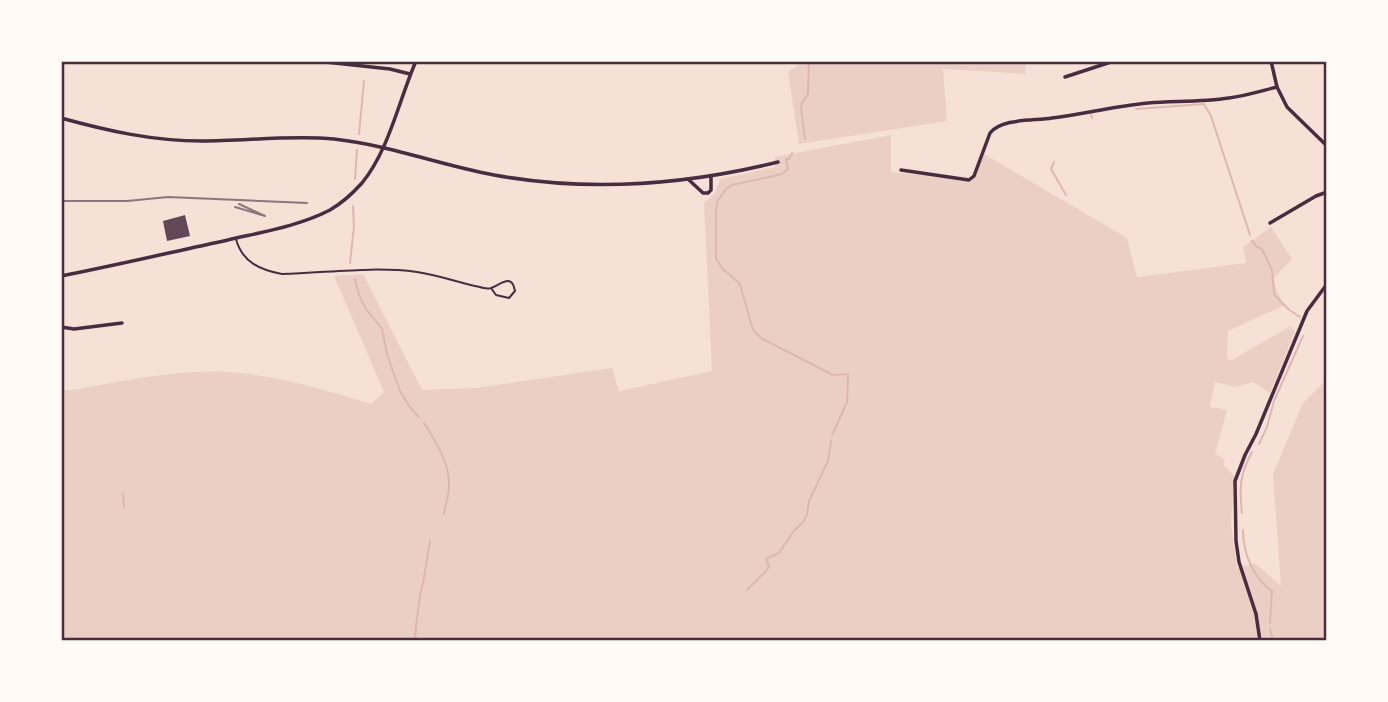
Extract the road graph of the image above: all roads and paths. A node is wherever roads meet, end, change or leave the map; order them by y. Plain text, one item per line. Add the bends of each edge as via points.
1 (250, 61) edge
2 (316, 61) edge
3 (416, 61) edge
4 (1114, 61) edge
5 (1271, 61) edge
6 (241, 62) edge
7 (410, 74) junction
8 (1065, 77) dead end
9 (1276, 85) junction
10 (61, 118) edge
11 (1327, 146) edge
12 (383, 147) junction
13 (778, 162) dead end
14 (901, 170) dead end
15 (711, 176) junction
16 (688, 179) junction
17 (1327, 192) edge
18 (1270, 223) dead end
19 (236, 238) junction
20 (61, 276) edge
21 (1327, 284) edge
22 (491, 288) junction
23 (122, 323) dead end
24 (61, 327) edge
25 (1260, 641) edge

1 - 6 street
2 - 7 street
3 - 7 street
4 - 8 street
5 - 9 street
7 - 12 street
9 - 11 street via 1287,107
9 - 14 street via 1226,99 1136,104 1003,124 990,133 974,176 968,180
10 - 12 street via 174,140 298,137
12 - 16 street via 514,178 579,184
12 - 19 street via 351,195 331,209 301,222
13 - 15 street
15 - 16 street
15 - 16 street via 708,193
17 - 18 street
19 - 20 street
19 - 22 lane via 244,256 271,272 398,270
21 - 25 street via 1307,311 1235,481 1239,562
22 - 22 lane via 506,281 512,282 515,291 509,298 496,295
23 - 24 street via 74,330

